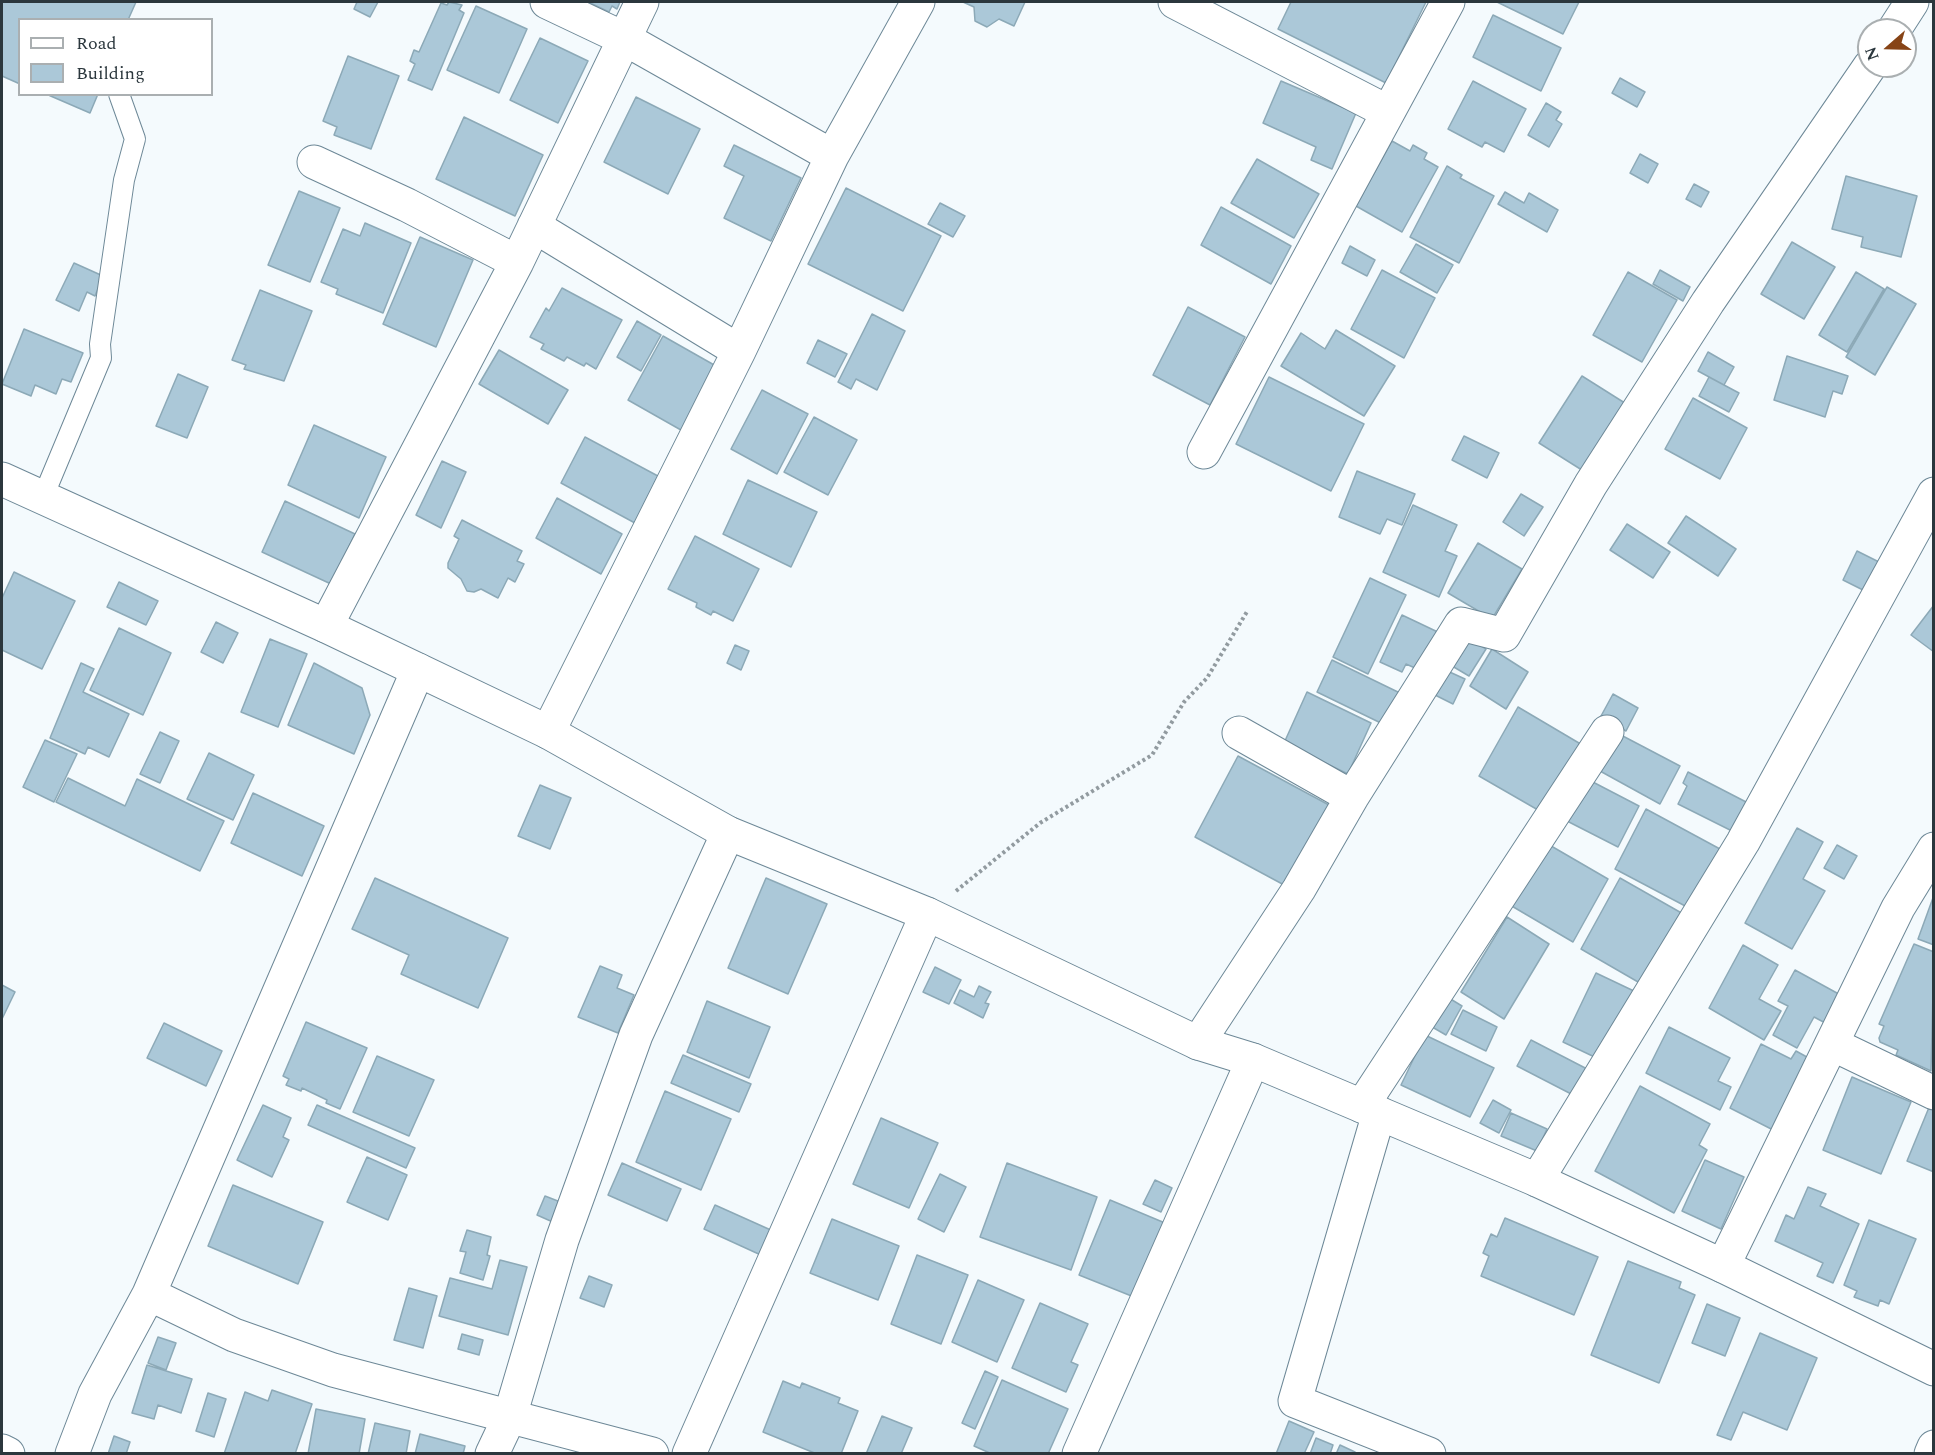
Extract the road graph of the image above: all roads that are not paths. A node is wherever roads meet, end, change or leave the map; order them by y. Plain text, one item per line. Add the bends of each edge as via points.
1 (547, 2) edge
2 (642, 2) edge
3 (918, 2) edge
4 (1175, 2) edge
5 (1448, 2) edge
6 (1912, 2) edge
7 (1902, 18) edge
8 (625, 39) junction
9 (1862, 78) edge
10 (120, 96) edge
11 (1388, 112) junction
12 (832, 156) junction
13 (314, 162) dead end
14 (534, 226) junction
15 (517, 262) junction
16 (739, 351) junction
17 (1204, 452) dead end
18 (2, 479) edge
19 (1934, 494) edge
20 (43, 497) junction
21 (326, 626) junction
22 (418, 670) junction
23 (548, 732) junction
24 (1607, 732) dead end
25 (1239, 733) dead end
26 (1352, 797) junction
27 (728, 833) junction
28 (1934, 849) edge
29 (927, 914) junction
30 (1198, 1043) junction
31 (1832, 1044) junction
32 (1253, 1060) junction
33 (1934, 1093) edge
34 (1370, 1110) junction
35 (1537, 1179) junction
36 (1723, 1266) junction
37 (149, 1294) junction
38 (1934, 1369) edge
39 (510, 1416) junction
40 (1934, 1447) edge
41 (2, 1451) edge
42 (8, 1454) edge
43 (72, 1454) edge
44 (492, 1454) edge
45 (652, 1454) edge
46 (689, 1454) edge
47 (1078, 1454) edge
48 (1429, 1454) edge
49 (1931, 1454) edge

1 - 8 street
2 - 8 street
3 - 12 street
4 - 11 street
5 - 11 street
6 - 7 street
8 - 12 street
8 - 14 street
9 - 26 street via 1696,321 1591,484 1504,634 1461,624
10 - 20 lane via 135,139 121,200 101,358
11 - 17 street
12 - 16 street
13 - 15 street
14 - 15 street
14 - 16 street
15 - 21 street
16 - 23 street
18 - 20 street
19 - 35 street via 1743,842
20 - 21 street
21 - 22 street
22 - 23 street
22 - 37 street
23 - 27 street
24 - 34 street
25 - 26 street
26 - 30 street via 1299,889
27 - 29 street
27 - 39 street via 636,1035 562,1240
28 - 31 street via 1898,908
29 - 30 street
29 - 46 street
30 - 32 street
31 - 33 street
31 - 36 street
32 - 34 street
32 - 47 street
34 - 35 street
34 - 48 street via 1295,1401
35 - 36 street
36 - 38 street
37 - 39 street via 234,1335 333,1370
37 - 43 street via 95,1394
39 - 44 street
39 - 45 street
40 - 49 street
41 - 42 street

